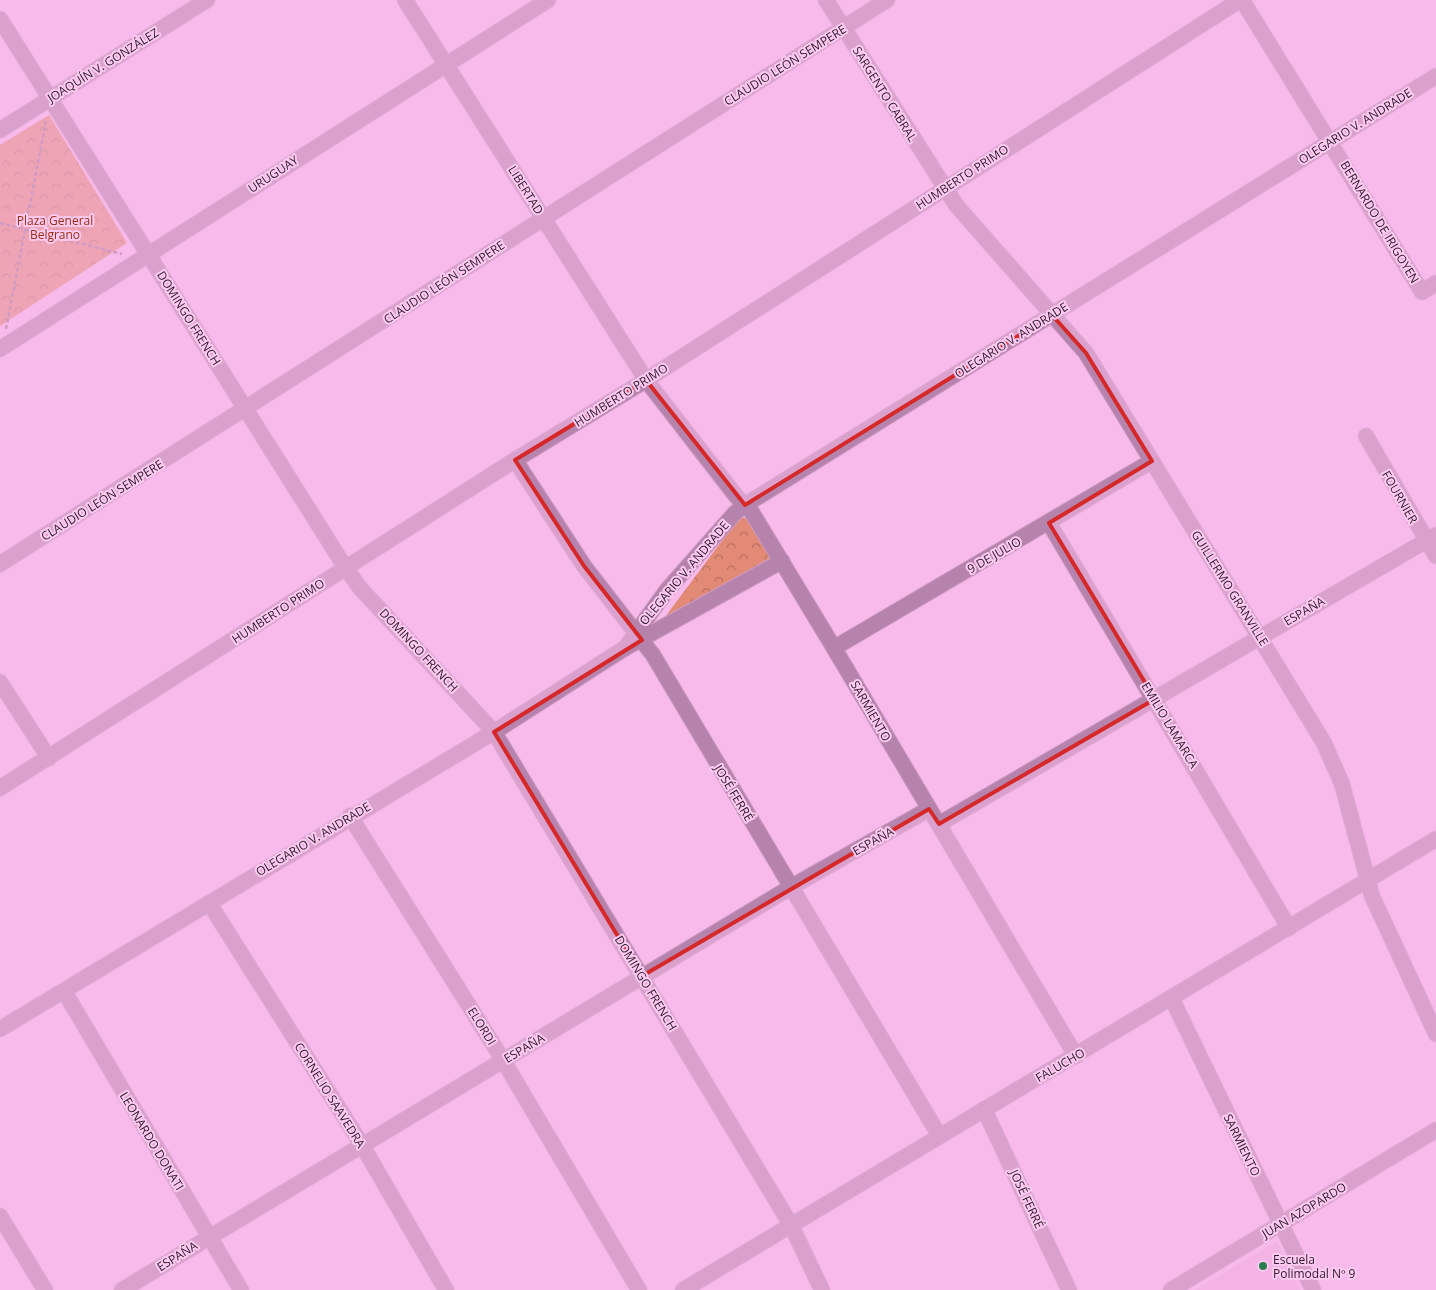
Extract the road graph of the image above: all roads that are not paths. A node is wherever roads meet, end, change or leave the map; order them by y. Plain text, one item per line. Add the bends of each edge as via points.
1 (207, 0) edge
2 (405, 0) edge
3 (548, 0) edge
4 (826, 0) edge
5 (887, 0) edge
6 (1241, 0) edge
7 (0, 19) edge
8 (844, 28) junction
9 (447, 63) junction
10 (1436, 76) edge
11 (51, 97) junction
12 (0, 130) edge
13 (1331, 141) junction
14 (944, 188) junction
15 (543, 218) junction
16 (144, 257) junction
17 (1436, 283) edge
18 (1052, 315) junction
19 (1, 348) edge
20 (646, 380) junction
21 (247, 409) junction
22 (1366, 436) dead end
23 (515, 460) junction
24 (1152, 461) junction
25 (745, 505) junction
26 (1049, 523) junction
27 (1431, 538) edge
28 (1436, 556) edge
29 (782, 561) junction
30 (0, 564) edge
31 (346, 567) junction
32 (639, 636) junction
33 (1260, 637) junction
34 (834, 648) junction
35 (0, 682) edge
36 (1155, 699) junction
37 (494, 732) junction
38 (49, 758) junction
39 (0, 788) edge
40 (929, 809) junction
41 (350, 816) junction
42 (939, 824) junction
43 (1436, 839) edge
44 (1368, 881) junction
45 (790, 887) junction
46 (209, 903) junction
47 (1289, 928) junction
48 (642, 976) junction
49 (64, 991) junction
50 (1172, 999) junction
51 (0, 1029) edge
52 (1436, 1034) edge
53 (1076, 1056) junction
54 (503, 1060) junction
55 (984, 1109) junction
56 (1436, 1130) edge
57 (939, 1135) junction
58 (362, 1145) junction
59 (0, 1216) edge
60 (791, 1225) junction
61 (1280, 1225) junction
62 (209, 1236) junction
63 (45, 1290) edge
64 (122, 1290) edge
65 (241, 1290) edge
66 (446, 1290) edge
67 (639, 1290) edge
68 (684, 1290) edge
69 (822, 1290) edge
70 (1069, 1290) edge
71 (1171, 1290) edge
72 (1313, 1290) edge

1 - 11 street, JOAQUÍN V. GONZÁLEZ
2 - 9 street, LIBERTAD
3 - 9 street, URUGUAY
4 - 8 street, SARGENTO CABRAL
5 - 8 street, CLAUDIO LEÓN SEMPERE
6 - 13 street, BERNARDO DE IRIGOYEN
6 - 14 street, HUMBERTO PRIMO
7 - 11 street, DOMINGO FRENCH
8 - 14 street, SARGENTO CABRAL
8 - 15 street, CLAUDIO LEÓN SEMPERE
9 - 15 street, LIBERTAD
9 - 16 street, URUGUAY
10 - 13 street, OLEGARIO V. ANDRADE
11 - 12 street, JOAQUÍN V. GONZÁLEZ
11 - 16 street, DOMINGO FRENCH
13 - 17 street, BERNARDO DE IRIGOYEN via 1422,292
13 - 18 street, OLEGARIO V. ANDRADE
14 - 18 street, GUILLERMO GRANVILLE via 966,219
14 - 20 street, HUMBERTO PRIMO
15 - 20 street, LIBERTAD
15 - 21 street, CLAUDIO LEÓN SEMPERE
16 - 19 street, URUGUAY
16 - 21 street, DOMINGO FRENCH
18 - 24 street, GUILLERMO GRANVILLE via 1086,353
18 - 25 street, OLEGARIO V. ANDRADE
20 - 23 street, HUMBERTO PRIMO
20 - 25 street, SARMIENTO
21 - 30 street, CLAUDIO LEÓN SEMPERE
21 - 31 street, DOMINGO FRENCH
22 - 27 street, FOURNIER
23 - 31 street, HUMBERTO PRIMO
23 - 32 street, JOSÉ FERRÉ via 584,566
24 - 26 street, 9 DE JULIO
24 - 33 street, GUILLERMO GRANVILLE
25 - 29 street, SARMIENTO
25 - 32 street, OLEGARIO V. ANDRADE via 674,583
26 - 34 street, 9 DE JULIO
26 - 36 street, EMILIO LAMARCA
27 - 28 street, FOURNIER
27 - 33 street, ESPAÑA
29 - 32 street, OLEGARIO V. ANDRADE
29 - 34 street, SARMIENTO
31 - 37 street, DOMINGO FRENCH via 360,588
31 - 38 street, HUMBERTO PRIMO
32 - 37 street, OLEGARIO V. ANDRADE
32 - 45 street, JOSÉ FERRÉ
33 - 36 street, ESPAÑA
33 - 44 street, GUILLERMO GRANVILLE via 1334,763
34 - 40 street, SARMIENTO
35 - 38 street
36 - 42 street, ESPAÑA
36 - 47 street, EMILIO LAMARCA
37 - 41 street, OLEGARIO V. ANDRADE
37 - 48 street, DOMINGO FRENCH
38 - 39 street, HUMBERTO PRIMO
40 - 42 street, SARMIENTO
40 - 45 street, ESPAÑA
41 - 46 street, OLEGARIO V. ANDRADE
41 - 54 street, ELORDI
42 - 53 street, SARMIENTO
43 - 44 street, FALUCHO
44 - 47 street, FALUCHO
44 - 52 street, GUILLERMO GRANVILLE via 1379,913
45 - 48 street, ESPAÑA
45 - 57 street, JOSÉ FERRÉ
46 - 49 street, OLEGARIO V. ANDRADE
46 - 58 street, CORNELIO SAAVEDRA
47 - 50 street, FALUCHO
48 - 54 street, ESPAÑA
48 - 60 street, DOMINGO FRENCH
49 - 51 street, OLEGARIO V. ANDRADE
49 - 62 street, LEONARDO DONATI
50 - 53 street, FALUCHO
50 - 61 street, SARMIENTO
53 - 55 street, FALUCHO
54 - 58 street, ESPAÑA
54 - 67 street, ELORDI
55 - 57 street, FALUCHO
55 - 70 street, JOSÉ FERRÉ
56 - 61 street, JUAN AZOPARDO
57 - 60 street, FALUCHO
58 - 62 street, ESPAÑA
58 - 66 street, CORNELIO SAAVEDRA
59 - 63 street
60 - 68 street, FALUCHO
60 - 69 street, DOMINGO FRENCH
61 - 71 street, JUAN AZOPARDO
61 - 72 street, SARMIENTO
62 - 64 street, ESPAÑA
62 - 65 street, LEONARDO DONATI

